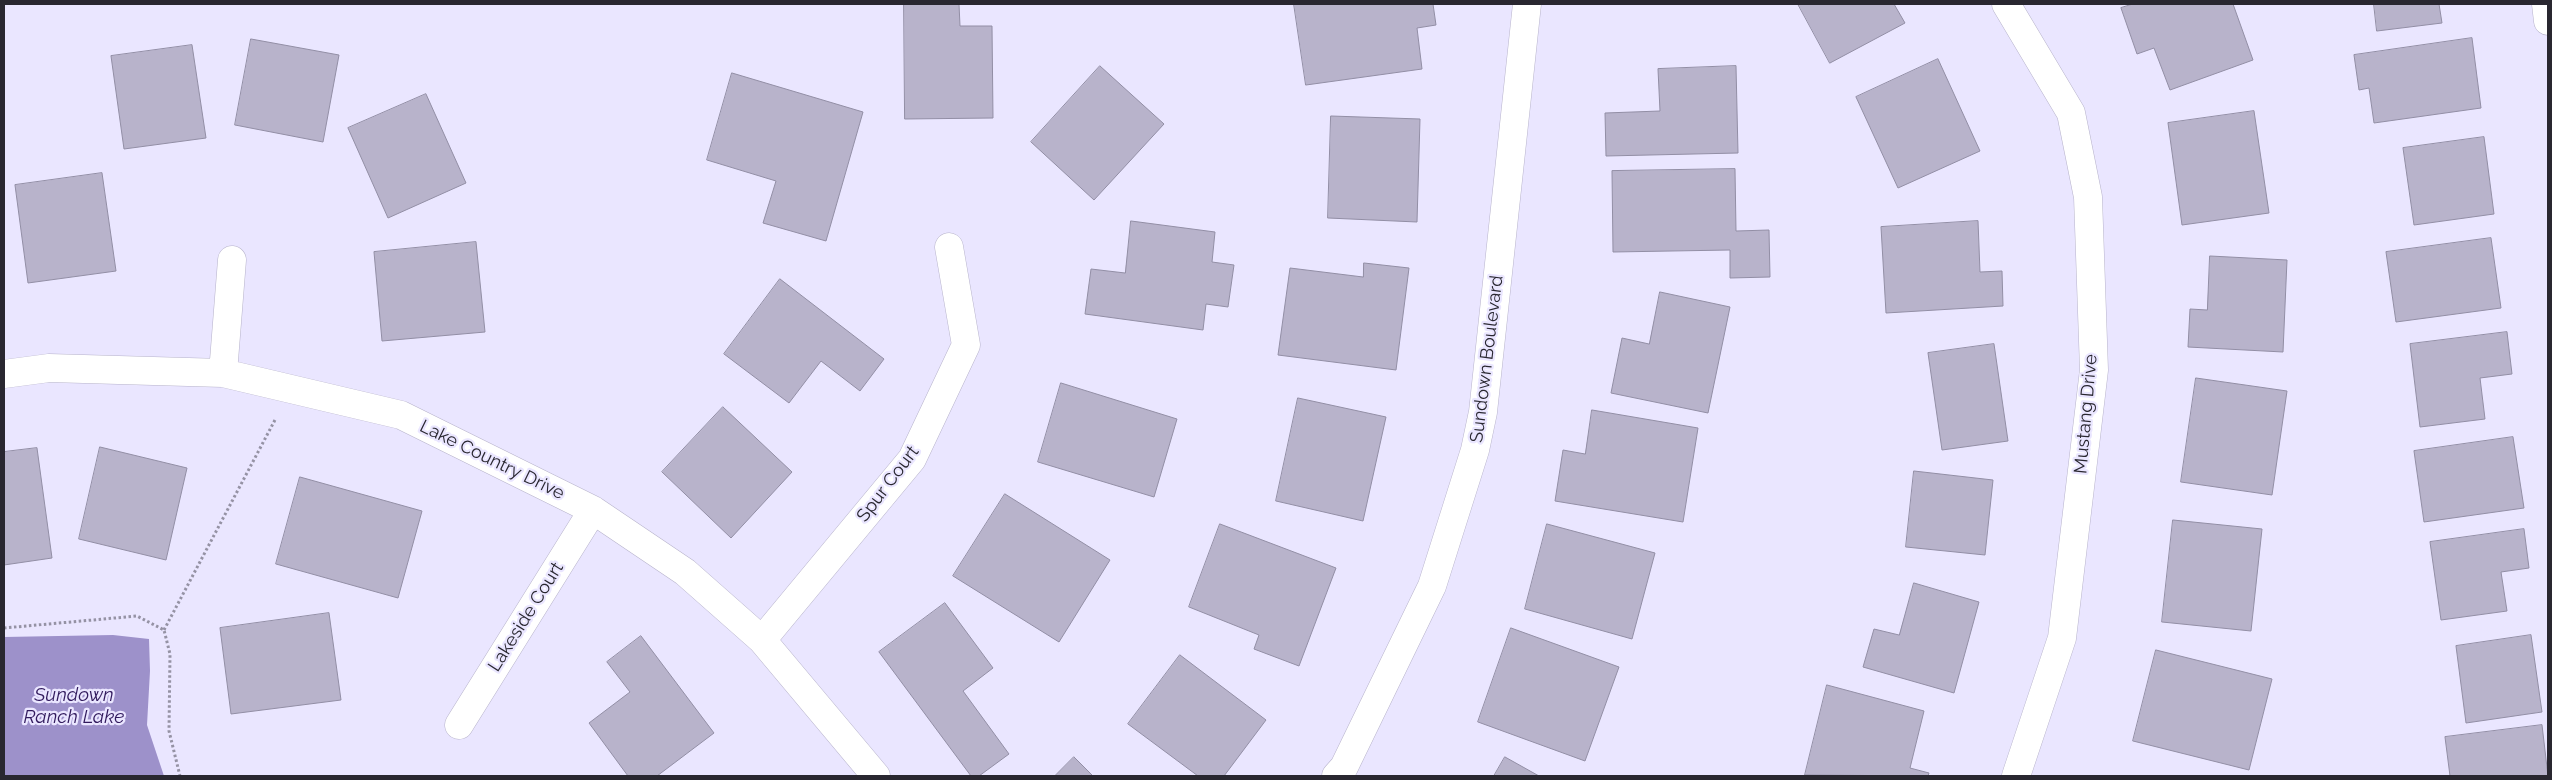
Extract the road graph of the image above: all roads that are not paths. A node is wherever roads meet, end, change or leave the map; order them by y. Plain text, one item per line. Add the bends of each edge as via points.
1 (1528, 4) edge
2 (2006, 4) edge
3 (2546, 4) edge
4 (2548, 21) edge
5 (949, 247) dead end
6 (232, 260) dead end
7 (4, 374) edge
8 (223, 374) junction
9 (593, 510) junction
10 (762, 640) junction
11 (459, 725) dead end
12 (876, 776) edge
13 (1336, 776) edge
14 (2016, 776) edge

1 - 13 street, Sundown Boulevard via 1483,412 1475,450 1432,586 1344,767
2 - 14 street, Mustang Drive via 2071,113 2088,197 2094,370 2062,638
3 - 4 street
5 - 10 street, Spur Court via 966,345 912,459
6 - 8 street
7 - 8 street, Lake Country Drive via 49,368
8 - 9 street, Lake Country Drive via 401,415
9 - 10 street, Lake Country Drive via 685,572
9 - 11 street, Lakeside Court
10 - 12 street, Lake Country Drive

